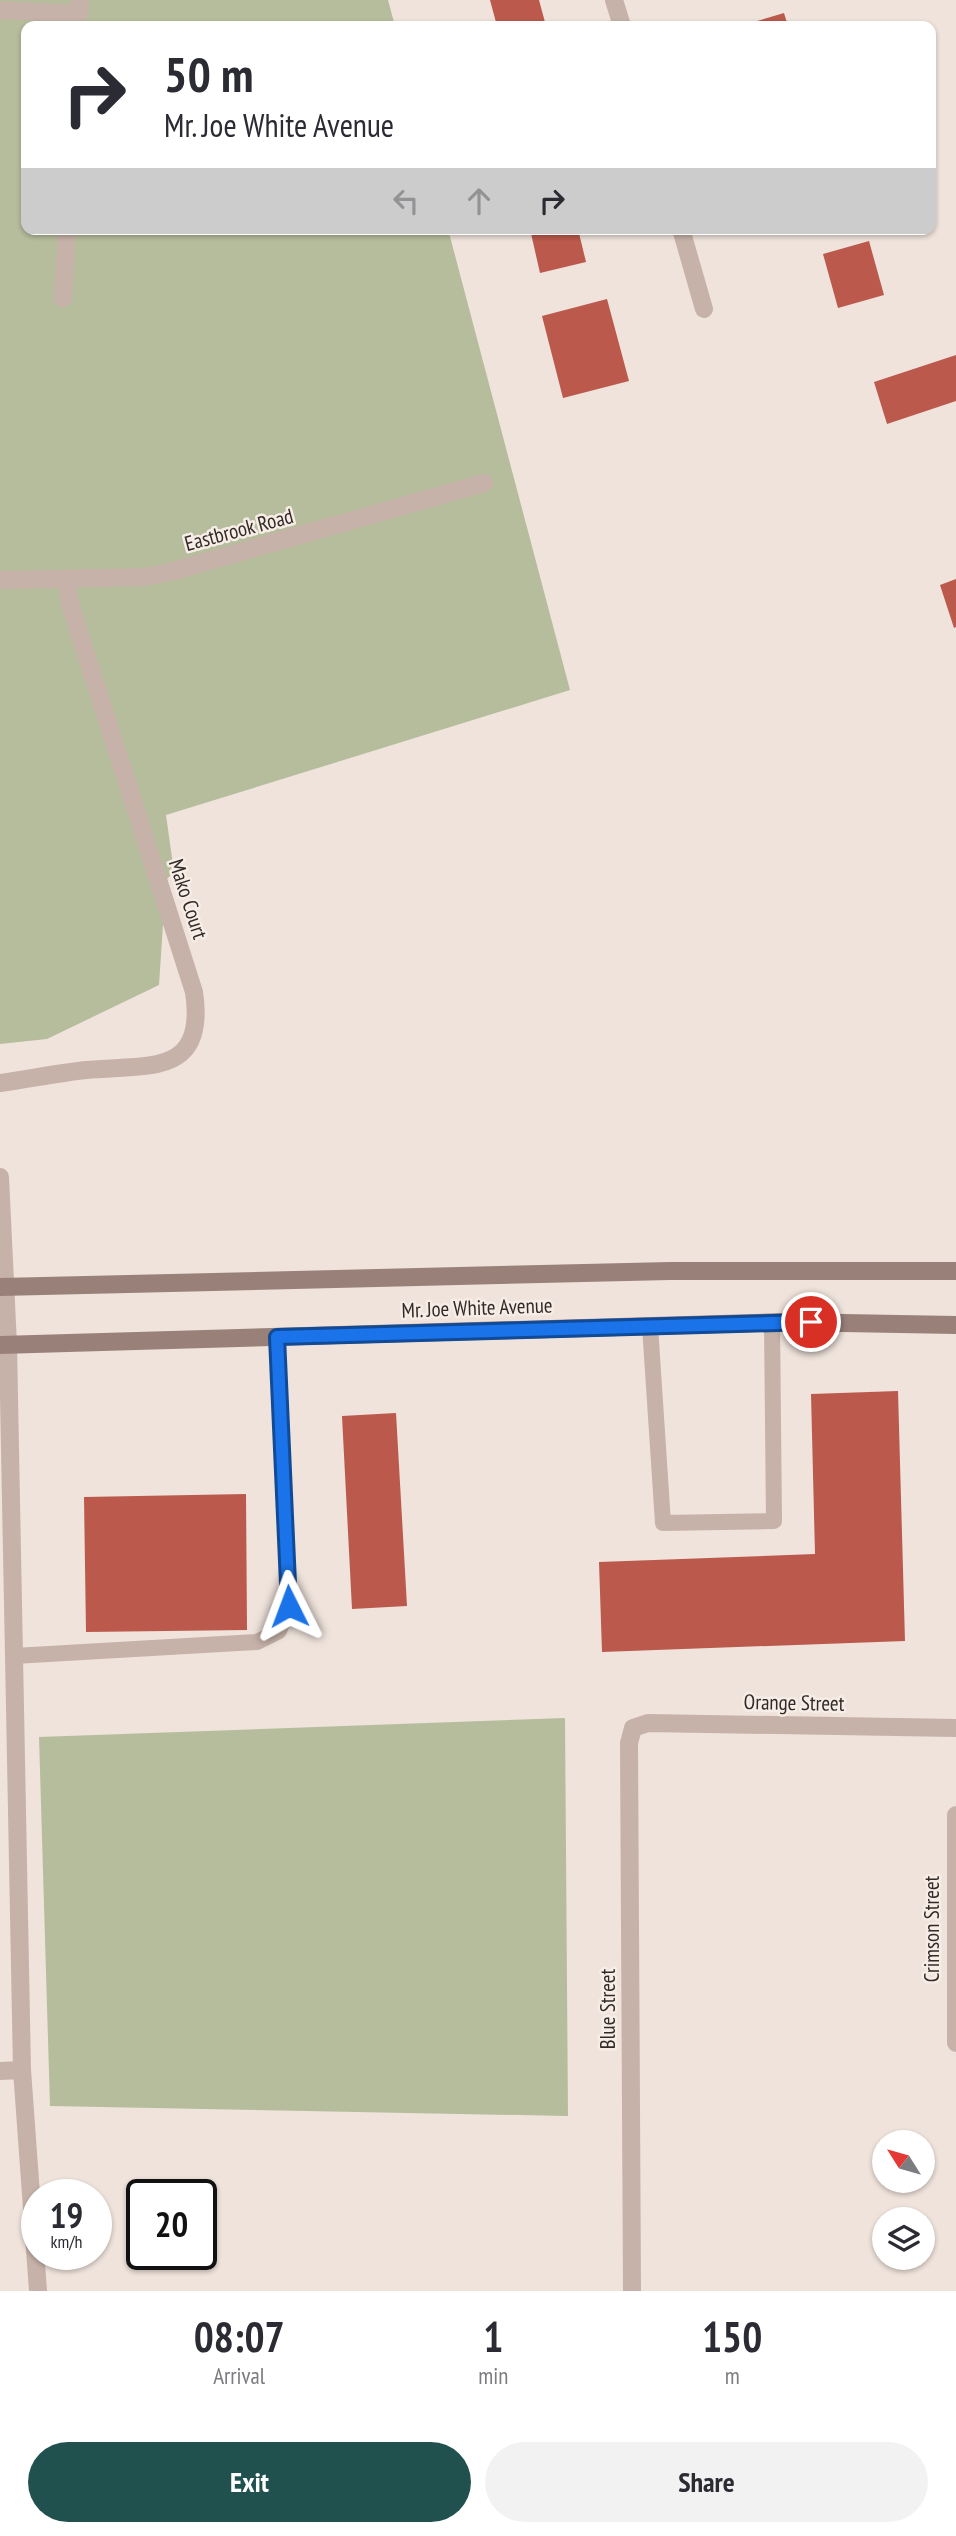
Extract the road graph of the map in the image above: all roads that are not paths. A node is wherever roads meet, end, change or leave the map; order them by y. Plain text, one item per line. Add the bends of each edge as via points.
1 (614, 0) edge
2 (0, 10) edge
3 (80, 13) edge
4 (620, 21) edge
5 (67, 235) edge
6 (683, 235) edge
7 (63, 298) dead end
8 (704, 309) dead end
9 (484, 483) dead end
10 (66, 579) junction
11 (0, 580) edge
12 (0, 1083) edge
13 (0, 1177) edge
14 (956, 1271) edge
15 (2, 1286) edge
16 (772, 1322) junction
17 (956, 1325) edge
18 (650, 1326) junction
19 (277, 1337) junction
20 (4, 1345) edge
21 (7, 1655) edge
22 (633, 1728) joint
23 (956, 1728) edge
24 (956, 1815) edge
25 (956, 2043) edge
26 (22, 2070) junction
27 (0, 2071) edge
28 (38, 2291) edge
29 (632, 2291) edge

1 - 4 street
2 - 3 street
5 - 7 street
6 - 8 street
9 - 10 street, Eastbrook Road via 170,572
10 - 11 street, Eastbrook Road
10 - 12 street, Mako Court via 71,607 194,992 196,1021 190,1042 163,1064
13 - 15 street
14 - 15 main road, Mr. Joe White Avenue via 670,1271
15 - 20 street
16 - 17 main road, Mr. Joe White Avenue
16 - 18 main road, Mr. Joe White Avenue
16 - 18 lane via 774,1521 663,1523
18 - 19 main road, Mr. Joe White Avenue
19 - 20 main road, Mr. Joe White Avenue
19 - 21 lane via 289,1606 279,1631 257,1642
20 - 21 street
21 - 26 street
22 - 23 street, Orange Street via 648,1723
22 - 29 street, Blue Street via 629,1743
24 - 25 street, Crimson Street
26 - 27 street
26 - 28 street

